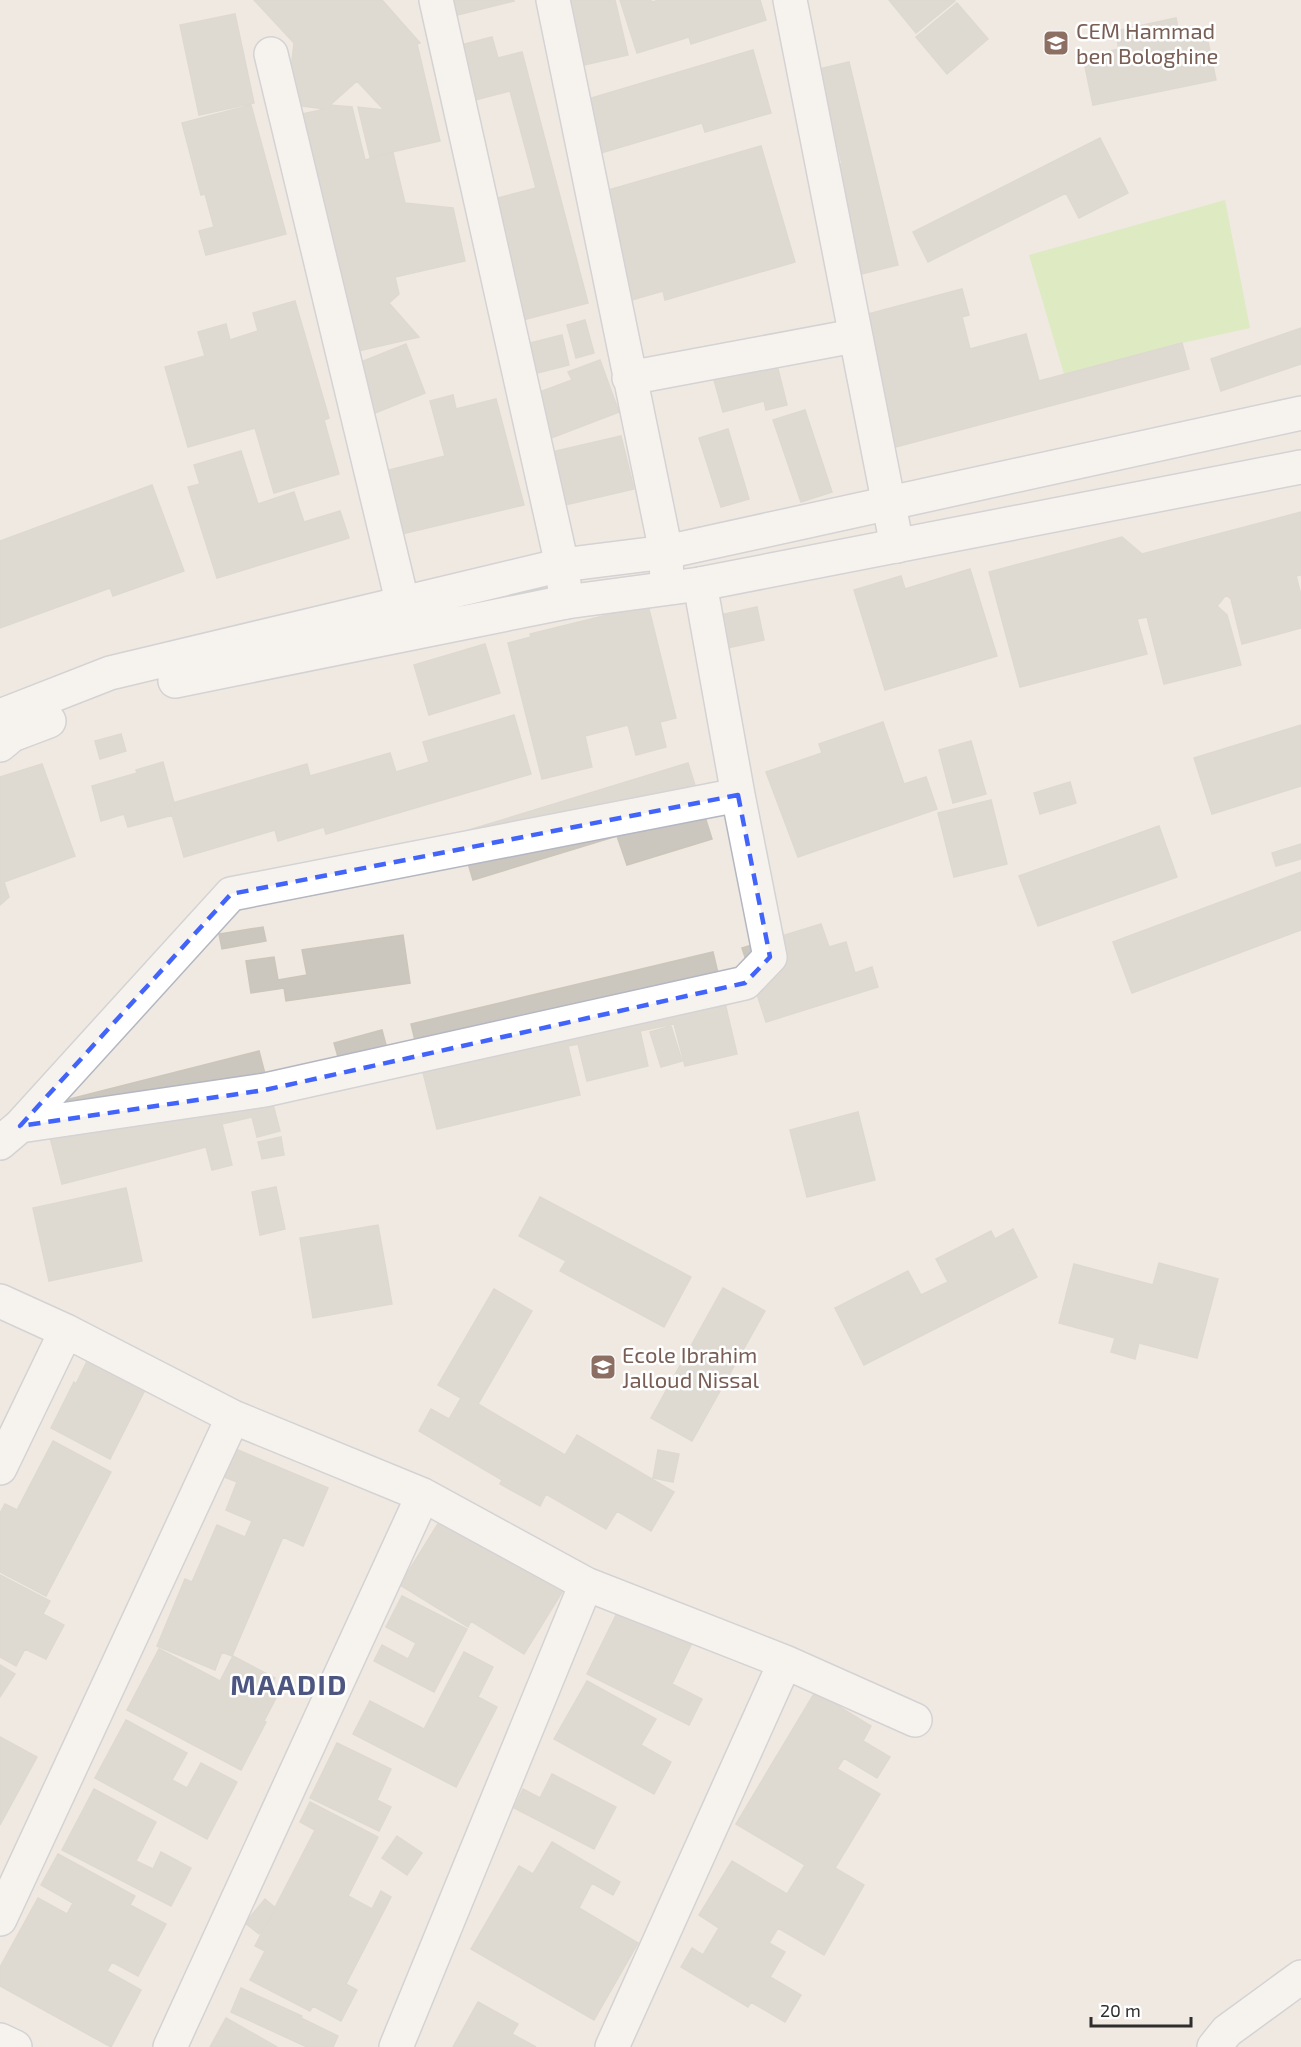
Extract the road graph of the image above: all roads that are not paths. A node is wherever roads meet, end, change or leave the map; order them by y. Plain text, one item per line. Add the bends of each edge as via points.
1 (436, 0) edge
2 (553, 0) edge
3 (790, 0) edge
4 (271, 54) dead end
5 (855, 336) junction
6 (629, 378) junction
7 (1301, 413) edge
8 (1301, 467) edge
9 (887, 505) junction
10 (897, 546) junction
11 (666, 552) junction
12 (562, 565) junction
13 (700, 584) junction
14 (667, 587) junction
15 (566, 602) junction
16 (406, 620) junction
17 (0, 716) edge
18 (0, 745) edge
19 (738, 795) junction
20 (10, 1135) edge
21 (0, 1301) edge
22 (66, 1331) junction
23 (233, 1417) junction
24 (0, 1468) edge
25 (423, 1495) junction
26 (586, 1584) junction
27 (785, 1662) junction
28 (915, 1720) dead end
29 (0, 1919) edge
30 (1301, 1977) edge
31 (0, 2040) edge
32 (15, 2047) edge
33 (170, 2047) edge
34 (396, 2047) edge
35 (612, 2047) edge
36 (1214, 2047) edge

1 - 12 street
2 - 6 street
3 - 5 street
4 - 16 street
5 - 6 street
5 - 9 street
6 - 11 street
7 - 9 street
8 - 10 street
9 - 10 street
9 - 11 street
10 - 13 street
11 - 12 street
11 - 14 street
12 - 15 street
12 - 16 street
13 - 14 street
13 - 19 street
14 - 15 street
15 - 16 street
16 - 17 street via 110,673
16 - 18 street via 117,695 12,735
19 - 20 street via 231,894
19 - 20 street via 770,957 745,983 265,1090
21 - 22 street
22 - 23 street
22 - 24 street
23 - 25 street
23 - 29 street
25 - 26 street
25 - 33 street
26 - 27 street
26 - 34 street
27 - 28 street
27 - 35 street
30 - 36 street via 1227,2031
31 - 32 street

